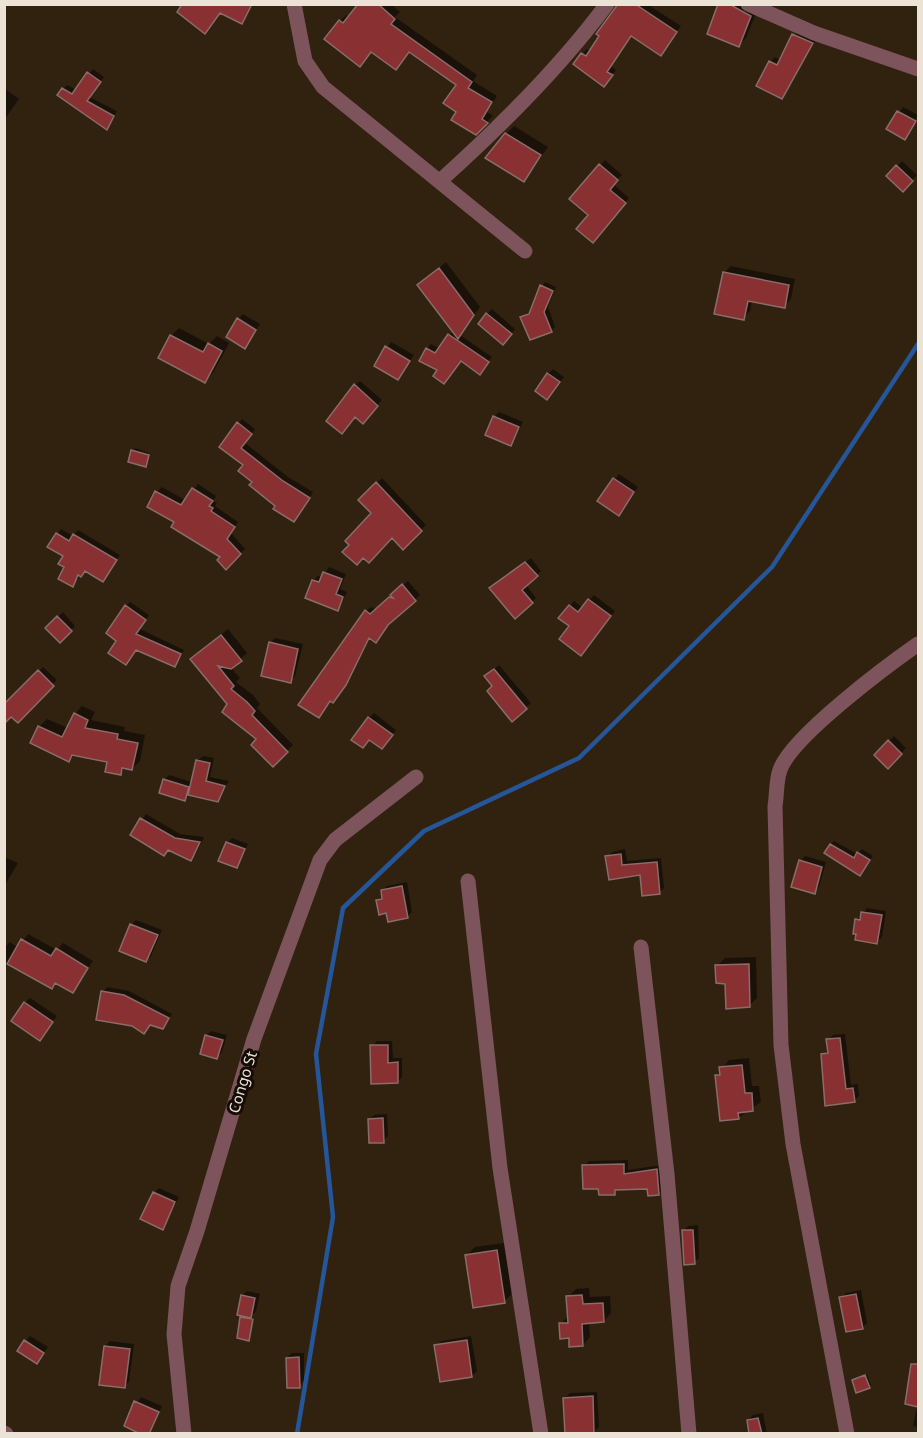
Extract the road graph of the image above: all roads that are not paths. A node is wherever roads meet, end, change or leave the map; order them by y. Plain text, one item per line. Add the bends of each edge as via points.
1 (294, 4) edge
2 (607, 4) edge
3 (748, 4) edge
4 (918, 69) edge
5 (440, 181) junction
6 (525, 251) dead end
7 (918, 644) edge
8 (416, 777) dead end
9 (468, 881) dead end
10 (641, 947) dead end
11 (184, 1434) edge
12 (541, 1434) edge
13 (689, 1434) edge
14 (847, 1434) edge

1 - 5 street via 304,61 323,87
2 - 5 street via 586,33 496,131
3 - 4 street via 814,33
5 - 6 street
7 - 14 street via 851,696 792,751 780,769 775,806 781,1045 793,1144
8 - 11 street, Congo St via 335,840 320,860 254,1039 178,1286 174,1334
9 - 12 street via 500,1168
10 - 13 street via 667,1174

